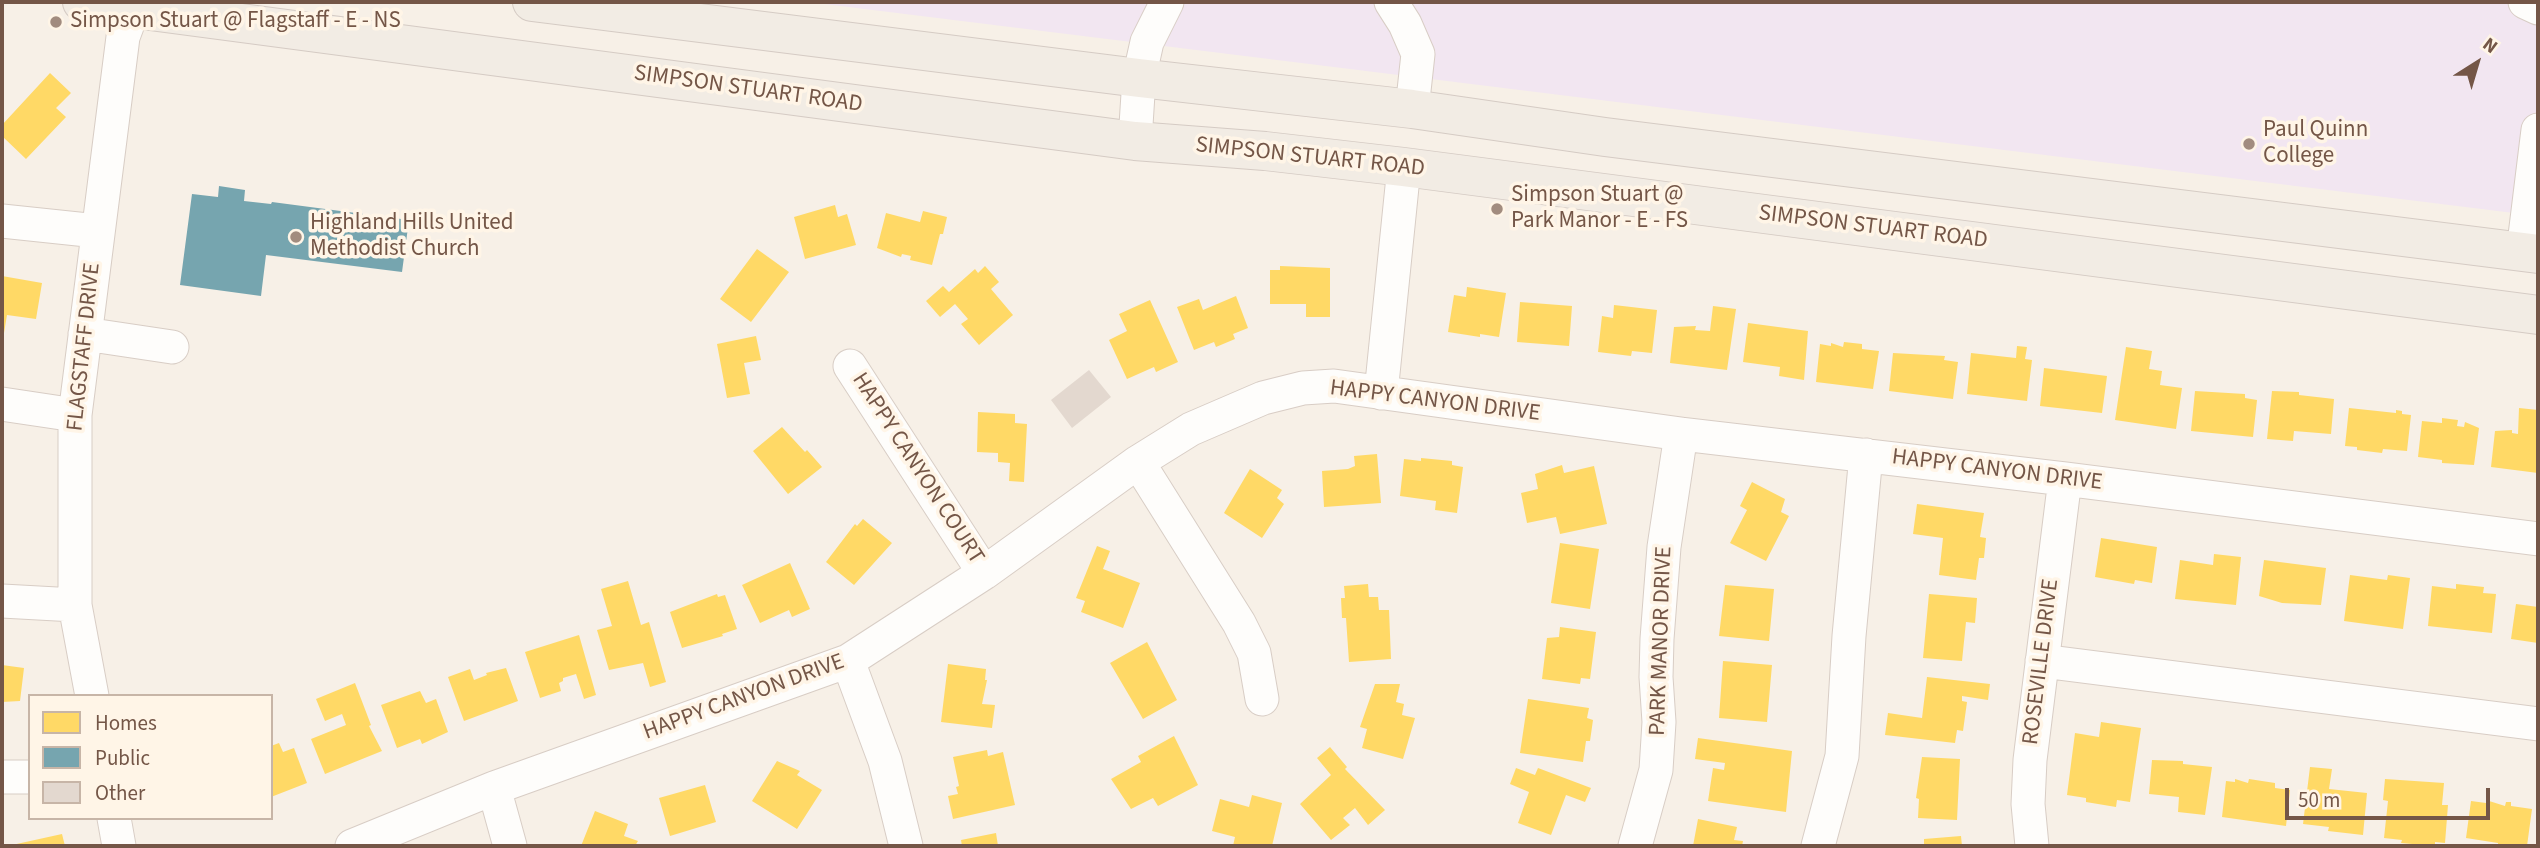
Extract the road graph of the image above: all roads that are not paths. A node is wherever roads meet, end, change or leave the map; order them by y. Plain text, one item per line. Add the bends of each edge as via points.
1 (82, 2) edge
2 (532, 2) edge
3 (1167, 2) edge
4 (1391, 2) edge
5 (2525, 2) edge
6 (135, 5) edge
7 (2538, 8) edge
8 (1139, 78) junction
9 (1412, 109) junction
10 (2538, 130) edge
11 (1135, 141) junction
12 (1404, 167) junction
13 (2, 220) edge
14 (97, 231) junction
15 (2530, 253) edge
16 (2529, 314) edge
17 (85, 334) junction
18 (172, 347) dead end
19 (850, 366) dead end
20 (1381, 393) junction
21 (2, 404) edge
22 (75, 415) junction
23 (1681, 434) junction
24 (1866, 455) junction
25 (1138, 462) junction
26 (2065, 479) junction
27 (2538, 539) edge
28 (984, 573) junction
29 (2, 601) edge
30 (75, 605) junction
31 (2042, 661) junction
32 (848, 662) junction
33 (92, 694) edge
34 (1262, 699) dead end
35 (2538, 724) edge
36 (2, 777) edge
37 (28, 777) edge
38 (494, 788) junction
39 (114, 820) edge
40 (119, 846) edge
41 (352, 846) edge
42 (510, 846) edge
43 (906, 846) edge
44 (1635, 846) edge
45 (1818, 846) edge
46 (2032, 846) edge

1 - 6 main road, SIMPSON STUART ROAD
2 - 8 main road
3 - 8 street via 1147,43
4 - 9 street via 1418,54
5 - 7 street
6 - 11 main road, SIMPSON STUART ROAD
6 - 14 street, FLAGSTAFF DRIVE via 123,37
8 - 9 main road
8 - 11 street
9 - 12 main road
9 - 15 main road
10 - 15 street via 2530,187
11 - 12 main road, SIMPSON STUART ROAD
12 - 16 main road, SIMPSON STUART ROAD
12 - 20 street
13 - 14 street
14 - 17 street, FLAGSTAFF DRIVE
15 - 16 main road
17 - 18 street
17 - 22 street, FLAGSTAFF DRIVE
19 - 28 street, HAPPY CANYON COURT
20 - 23 street, HAPPY CANYON DRIVE
20 - 25 street, HAPPY CANYON DRIVE via 1334,386 1263,398 1191,429
21 - 22 street
22 - 30 street, FLAGSTAFF DRIVE
23 - 24 street, HAPPY CANYON DRIVE
23 - 44 street, PARK MANOR DRIVE via 1664,547 1657,639 1656,770
24 - 26 street, HAPPY CANYON DRIVE
24 - 45 street via 1842,756
25 - 28 street, HAPPY CANYON DRIVE
25 - 34 street via 1254,653
26 - 27 street, HAPPY CANYON DRIVE
26 - 31 street, ROSEVILLE DRIVE
28 - 32 street, HAPPY CANYON DRIVE
29 - 30 street
30 - 33 street, FLAGSTAFF DRIVE
31 - 35 street
31 - 46 street, ROSEVILLE DRIVE via 2028,804
32 - 38 street, HAPPY CANYON DRIVE
32 - 43 street via 885,761
36 - 37 street
38 - 41 street, HAPPY CANYON DRIVE
38 - 42 street
39 - 40 street

